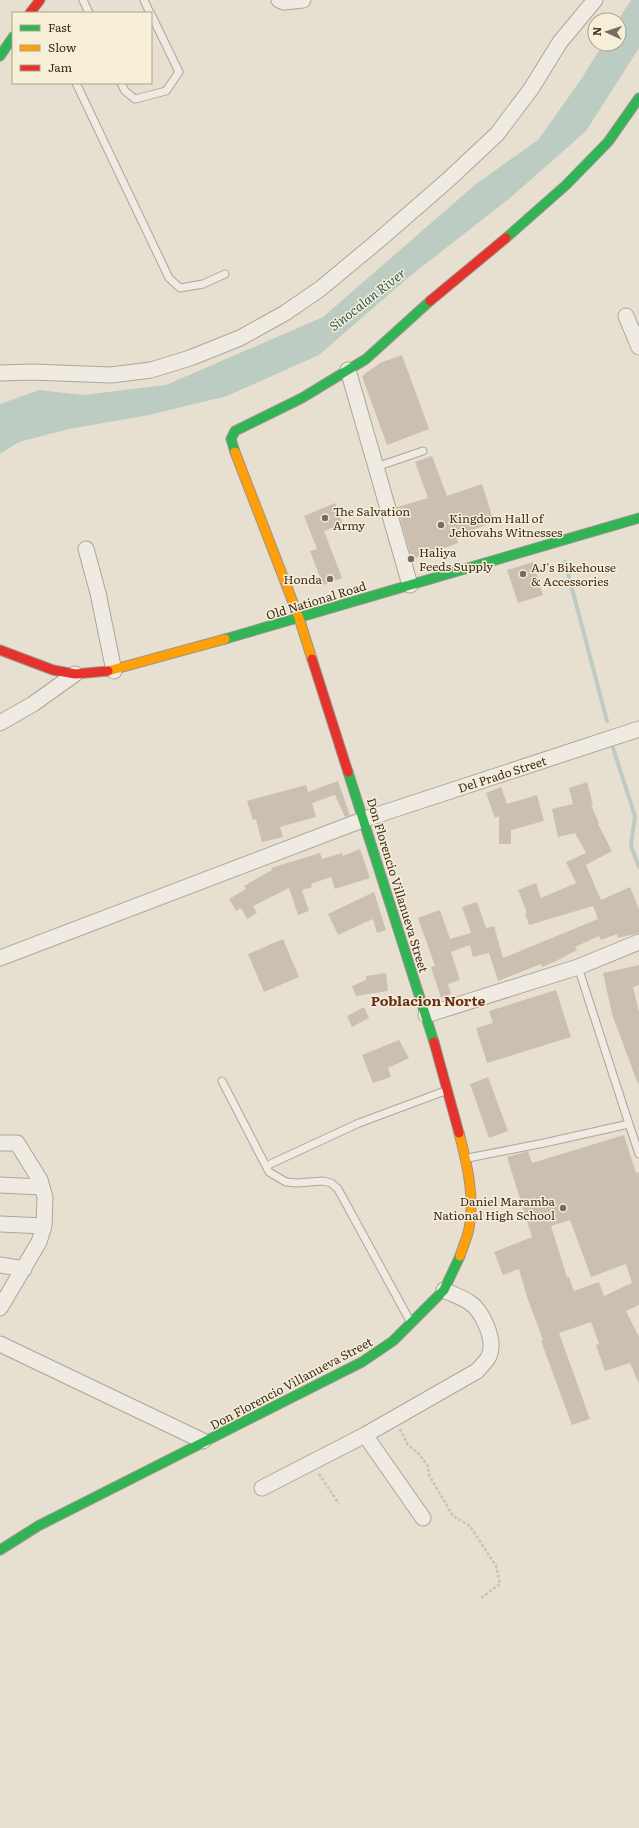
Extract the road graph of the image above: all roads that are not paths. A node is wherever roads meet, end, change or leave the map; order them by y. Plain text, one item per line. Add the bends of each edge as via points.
1 (83, 0) edge
2 (144, 0) edge
3 (279, 0) edge
4 (303, 0) edge
5 (595, 0) edge
6 (39, 1) edge
7 (31, 12) edge
8 (43, 12) edge
9 (89, 12) edge
10 (150, 12) edge
11 (152, 16) edge
12 (12, 38) edge
13 (0, 56) edge
14 (76, 84) edge
15 (122, 84) edge
16 (639, 98) edge
17 (225, 274) dead end
18 (626, 316) dead end
19 (639, 347) edge
20 (348, 370) junction
21 (0, 373) edge
22 (424, 451) dead end
23 (376, 467) junction
24 (639, 518) edge
25 (86, 549) dead end
26 (410, 585) junction
27 (299, 618) junction
28 (0, 650) edge
29 (114, 671) junction
30 (75, 674) junction
31 (0, 723) edge
32 (639, 729) edge
33 (365, 819) junction
34 (639, 942) edge
35 (0, 958) edge
36 (578, 967) junction
37 (426, 1015) junction
38 (222, 1081) dead end
39 (447, 1090) junction
40 (629, 1124) junction
41 (0, 1142) edge
42 (639, 1154) edge
43 (466, 1158) junction
44 (266, 1166) junction
45 (0, 1185) edge
46 (42, 1187) junction
47 (0, 1224) edge
48 (44, 1226) junction
49 (0, 1266) edge
50 (24, 1269) junction
51 (444, 1290) junction
52 (0, 1308) edge
53 (412, 1323) junction
54 (0, 1344) edge
55 (365, 1435) junction
56 (203, 1441) junction
57 (262, 1488) dead end
58 (423, 1518) dead end
59 (0, 1550) edge

1 - 9 lane
2 - 10 lane
3 - 4 street
5 - 21 street via 560,42 531,89 497,134 384,235 320,289 285,313 240,338 190,358 150,370 112,375
6 - 7 main road
6 - 8 lane
11 - 15 lane via 179,72 166,91 135,99 125,91
12 - 13 main road
14 - 17 lane via 169,278 180,288 203,284
16 - 20 main road via 608,142 566,185 444,288 366,359
18 - 19 street
20 - 23 street
20 - 27 main road, Don Florencio Villanueva Street via 302,398 240,428 231,436 231,442
22 - 23 lane
23 - 26 street
24 - 26 main road, Old National Road
25 - 29 street
26 - 27 main road, Old National Road
27 - 29 main road, Old National Road
27 - 33 main road, Don Florencio Villanueva Street
28 - 30 main road, Old National Road via 52,670
29 - 30 main road, Old National Road
30 - 31 street via 33,704
32 - 33 street, Del Prado Street
33 - 35 street, Del Prado Street
33 - 37 main road, Don Florencio Villanueva Street
34 - 36 street
36 - 37 street
36 - 40 lane
37 - 39 main road, Don Florencio Villanueva Street
38 - 44 lane
39 - 43 main road, Don Florencio Villanueva Street
39 - 44 lane via 359,1123
40 - 42 lane
40 - 43 lane
41 - 46 street via 17,1143
43 - 51 main road, Don Florencio Villanueva Street via 471,1195 468,1228 460,1257
44 - 53 lane via 270,1172 286,1182 323,1181 338,1189
45 - 46 street
46 - 48 street via 45,1197
47 - 48 street
48 - 50 street via 39,1242
49 - 50 street
50 - 52 street
51 - 53 main road, Don Florencio Villanueva Street
51 - 55 street via 470,1302 477,1309 491,1335 489,1357 477,1370
53 - 56 main road, Don Florencio Villanueva Street via 393,1341 362,1362
54 - 56 street
55 - 57 street
55 - 58 street
56 - 59 main road, Don Florencio Villanueva Street via 38,1526

